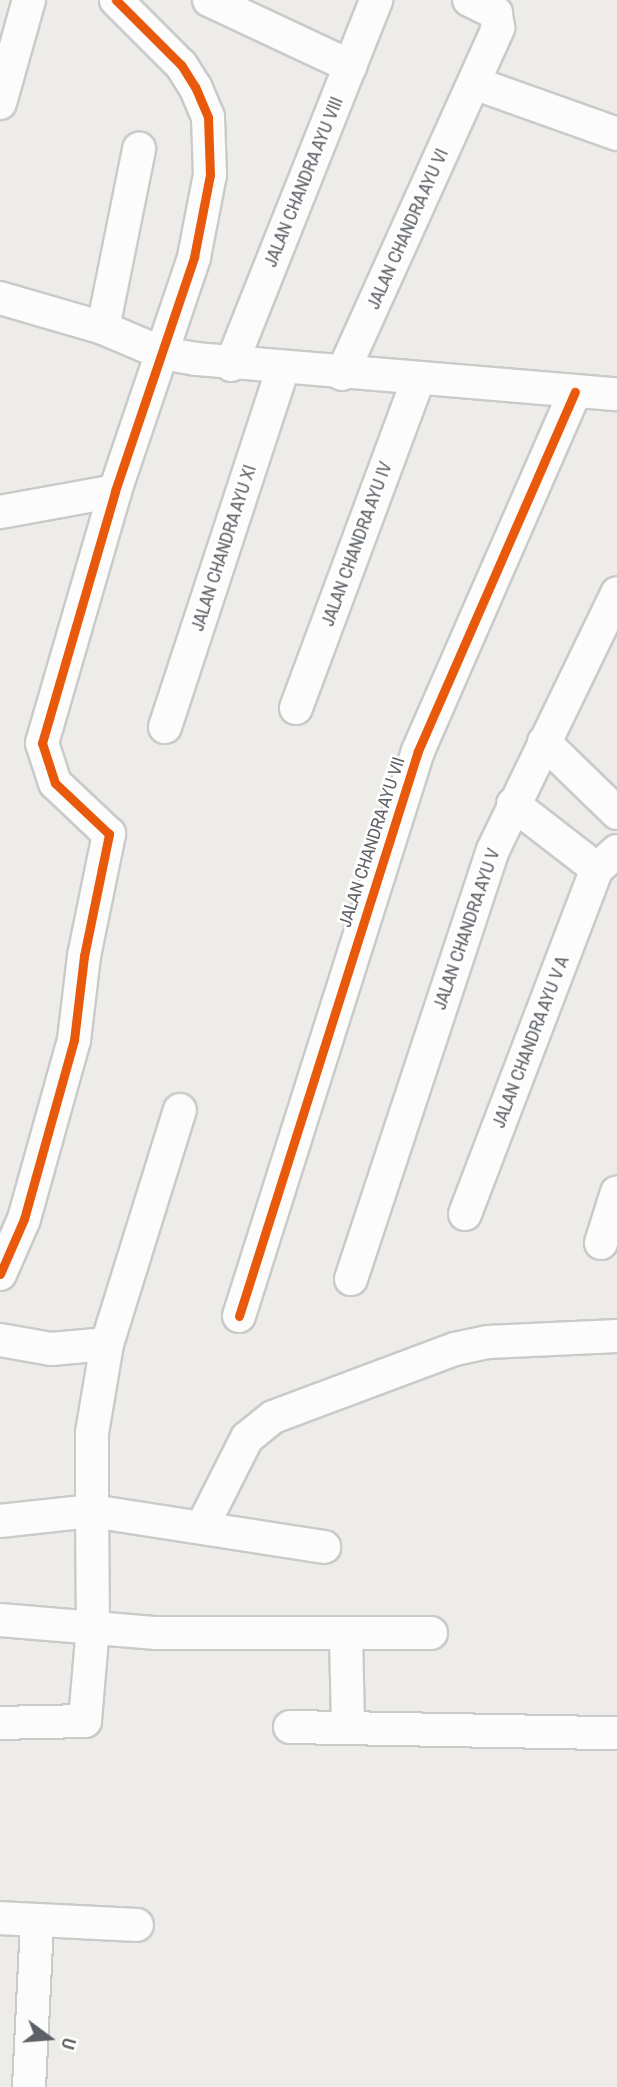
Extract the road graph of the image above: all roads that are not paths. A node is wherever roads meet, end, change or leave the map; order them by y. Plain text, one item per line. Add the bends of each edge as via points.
1 (29, 0) edge
2 (116, 0) edge
3 (209, 0) edge
4 (376, 0) edge
5 (469, 0) edge
6 (351, 66) junction
7 (474, 83) junction
8 (0, 103) edge
9 (617, 134) edge
10 (139, 149) dead end
11 (0, 298) edge
12 (103, 328) junction
13 (162, 353) junction
14 (231, 365) junction
15 (283, 369) junction
16 (342, 374) junction
17 (418, 380) junction
18 (614, 388) edge
19 (575, 392) junction
20 (115, 491) junction
21 (0, 512) edge
22 (617, 593) edge
23 (296, 708) dead end
24 (165, 727) dead end
25 (544, 743) junction
26 (513, 804) junction
27 (617, 813) edge
28 (607, 860) edge
29 (180, 1110) dead end
30 (617, 1192) edge
31 (466, 1214) dead end
32 (601, 1243) dead end
33 (0, 1274) edge
34 (351, 1279) dead end
35 (239, 1316) dead end
36 (617, 1336) edge
37 (0, 1340) edge
38 (107, 1344) junction
39 (92, 1511) junction
40 (0, 1521) edge
41 (202, 1527) junction
42 (324, 1547) dead end
43 (0, 1620) edge
44 (93, 1627) junction
45 (431, 1633) dead end
46 (346, 1636) junction
47 (0, 1723) edge
48 (348, 1726) junction
49 (290, 1727) dead end
50 (617, 1733) edge
51 (0, 1918) edge
52 (37, 1921) junction
53 (137, 1925) dead end
54 (29, 2087) edge

1 - 8 street
2 - 13 street via 181,65 208,117 210,175 194,257
3 - 6 street
4 - 6 street, JALAN CHANDRA AYU VIII
5 - 7 street, JALAN CHANDRA AYU VI via 496,13 499,21
6 - 14 street, JALAN CHANDRA AYU VIII
7 - 9 street
7 - 16 street, JALAN CHANDRA AYU VI
10 - 12 street
11 - 12 street
12 - 13 street
13 - 14 street
13 - 20 street
14 - 15 street
15 - 16 street
15 - 24 street, JALAN CHANDRA AYU XI
16 - 17 street
17 - 19 street
17 - 23 street, JALAN CHANDRA AYU IV
18 - 19 street
19 - 35 street, JALAN CHANDRA AYU VII via 418,751
20 - 21 street
20 - 33 street via 42,743 42,755 55,783 109,834 84,956 74,1040 24,1219
22 - 25 street, JALAN CHANDRA AYU V
25 - 26 street, JALAN CHANDRA AYU V
25 - 27 street
26 - 28 street
26 - 34 street, JALAN CHANDRA AYU V via 493,850
28 - 31 street, JALAN CHANDRA AYU V A
29 - 38 street
30 - 32 street
36 - 41 street via 488,1342 455,1349 273,1417 247,1438
37 - 38 street via 51,1349
38 - 39 street via 92,1433
39 - 40 street
39 - 41 street
39 - 44 street
41 - 42 street
43 - 44 street
44 - 46 street via 156,1633
44 - 47 street via 85,1721
45 - 46 street
46 - 48 street
48 - 49 street
48 - 50 street
51 - 52 street
52 - 53 street
52 - 54 street

